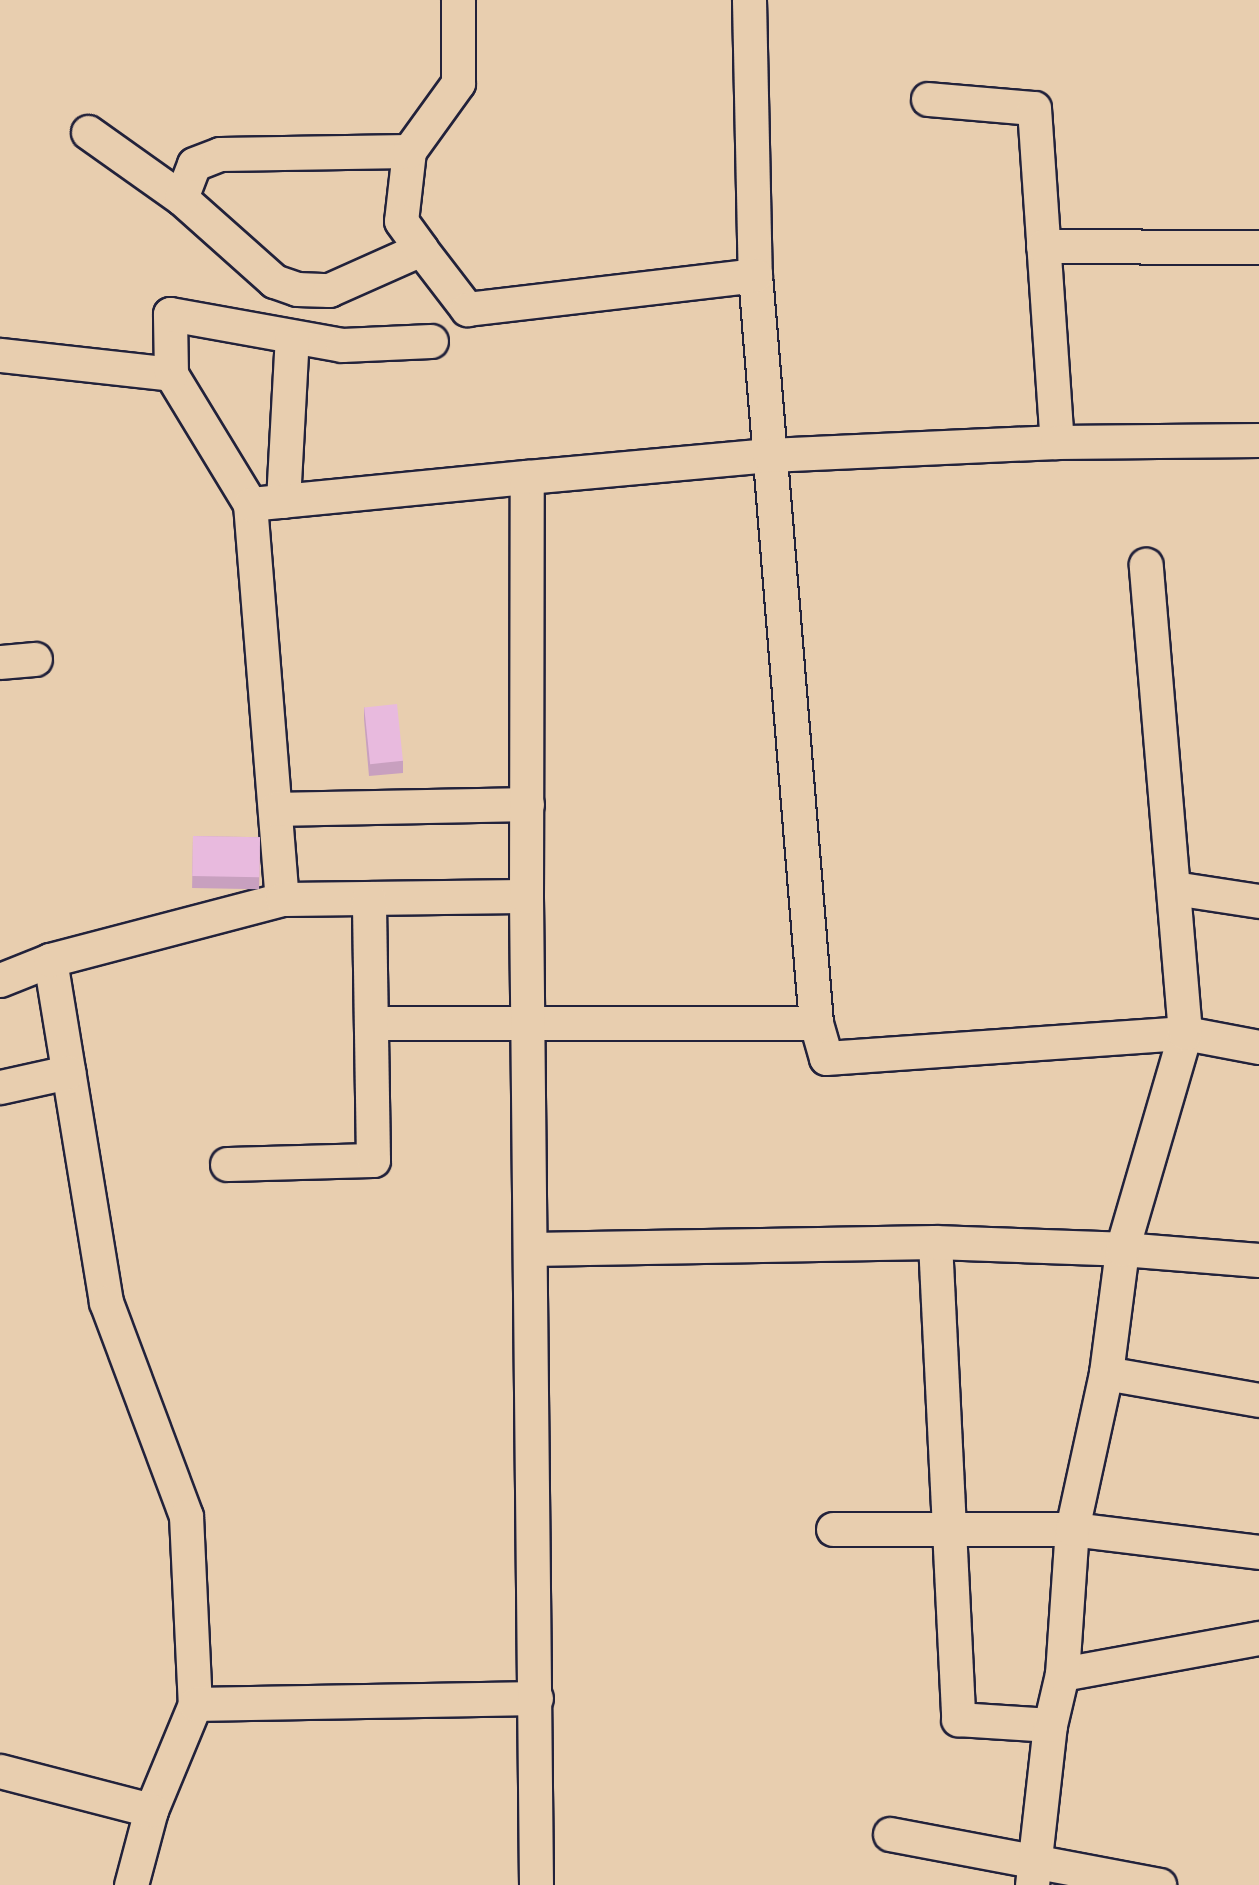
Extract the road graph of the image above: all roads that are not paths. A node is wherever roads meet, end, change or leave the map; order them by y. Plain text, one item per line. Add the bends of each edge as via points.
1 (458, 0) edge
2 (749, 0) edge
3 (928, 99) dead end
4 (88, 132) dead end
5 (409, 151) junction
6 (181, 198) junction
7 (1043, 246) junction
8 (1259, 247) edge
9 (421, 249) junction
10 (755, 275) junction
11 (292, 337) junction
12 (431, 341) dead end
13 (0, 355) edge
14 (171, 374) junction
15 (1259, 440) edge
16 (1057, 442) junction
17 (769, 454) junction
18 (527, 477) junction
19 (283, 501) junction
20 (250, 504) junction
21 (1146, 565) dead end
22 (35, 659) dead end
23 (0, 662) edge
24 (527, 804) junction
25 (274, 809) junction
26 (1174, 888) junction
27 (526, 896) junction
28 (369, 898) junction
29 (282, 899) junction
30 (1259, 901) edge
31 (50, 960) junction
32 (0, 980) edge
33 (372, 1023) junction
34 (816, 1023) junction
35 (528, 1024) junction
36 (1185, 1033) junction
37 (1259, 1047) edge
38 (68, 1072) junction
39 (0, 1087) edge
40 (227, 1164) dead end
41 (935, 1242) junction
42 (530, 1249) junction
43 (1122, 1249) junction
44 (1259, 1260) edge
45 (1106, 1374) junction
46 (1259, 1400) edge
47 (950, 1528) junction
48 (833, 1529) dead end
49 (1072, 1529) junction
50 (1259, 1552) edge
51 (1259, 1638) edge
52 (1062, 1674) junction
53 (536, 1698) junction
54 (195, 1704) junction
55 (1050, 1725) junction
56 (0, 1771) edge
57 (151, 1810) junction
58 (890, 1834) dead end
59 (1033, 1873) edge
60 (131, 1885) edge
61 (536, 1885) edge
62 (1159, 1885) edge

1 - 5 street via 458,83
2 - 10 street
3 - 7 street via 1034,108
4 - 6 street
5 - 6 street via 220,154 194,164
5 - 9 street via 401,221
6 - 9 street via 274,281 297,289 329,290
7 - 8 street
7 - 16 street
9 - 10 street via 467,309
10 - 17 street
11 - 12 street via 342,345
11 - 14 street via 170,314
11 - 19 street
13 - 14 street
14 - 20 street
15 - 16 street
16 - 17 street
17 - 18 street
17 - 34 street via 791,683
18 - 19 street
18 - 24 street
19 - 20 street
20 - 25 street
21 - 26 street
22 - 23 street
24 - 25 street
24 - 27 street
25 - 29 street
26 - 30 street
26 - 36 street
27 - 28 street
27 - 35 street
28 - 29 street
28 - 33 street
29 - 31 street
31 - 32 street
31 - 38 street
33 - 35 street
33 - 40 street via 373,1160
34 - 35 street
34 - 36 street via 826,1059
35 - 42 street
36 - 37 street
36 - 43 street
38 - 39 street
38 - 54 street via 106,1302 186,1516
41 - 42 street
41 - 43 street
41 - 47 street
42 - 53 street
43 - 44 street
43 - 45 street
45 - 46 street
45 - 49 street
47 - 48 street
47 - 49 street
47 - 55 street via 958,1719
49 - 50 street
49 - 52 street
51 - 52 street
52 - 55 street
53 - 54 street
53 - 61 street
54 - 57 street
55 - 59 street
56 - 57 street
57 - 60 street
58 - 59 street
59 - 62 street

